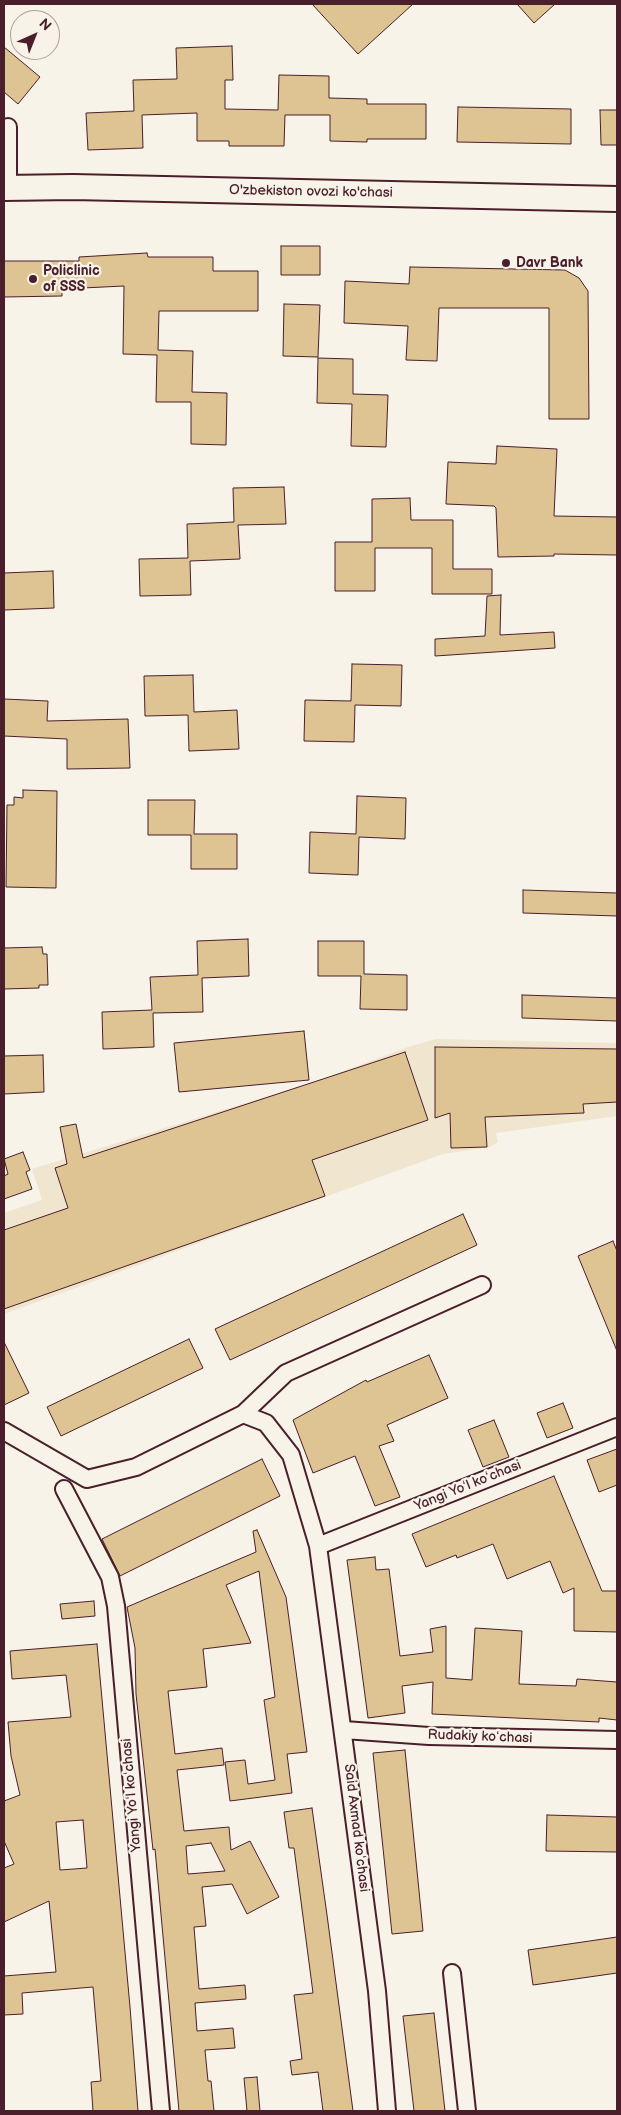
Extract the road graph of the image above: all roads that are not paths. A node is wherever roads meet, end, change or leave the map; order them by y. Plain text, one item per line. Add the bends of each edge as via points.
1 (8, 127) dead end
2 (6, 188) edge
3 (617, 199) edge
4 (482, 1286) dead end
5 (243, 1414) junction
6 (617, 1427) edge
7 (4, 1431) edge
8 (64, 1490) dead end
9 (318, 1546) junction
10 (344, 1730) junction
11 (617, 1740) edge
12 (452, 1973) dead end
13 (160, 2111) edge
14 (387, 2111) edge
15 (467, 2111) edge

1 - 2 street
2 - 3 main road, O'zbekiston ovozi ko'chasi
4 - 5 street via 286,1373
5 - 7 street via 136,1467 87,1479
5 - 9 street, Said Axmad koʻchasi via 266,1423 291,1455
6 - 9 street, Yangi Yoʻl koʻchasi
8 - 13 street, Yangi Yoʻl koʻchasi via 110,1577 116,1606
9 - 10 street, Said Axmad koʻchasi
10 - 11 street, Rudakiy koʻchasi via 429,1736
10 - 14 street, Said Axmad koʻchasi via 377,1991
12 - 15 street

